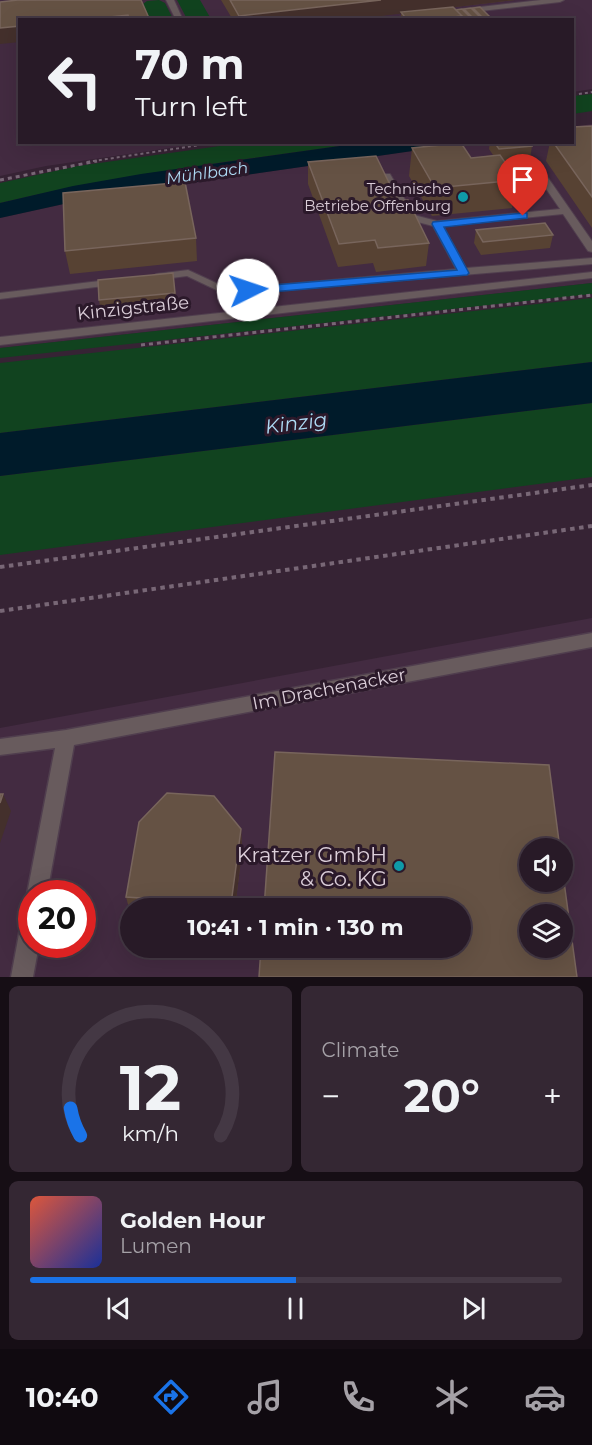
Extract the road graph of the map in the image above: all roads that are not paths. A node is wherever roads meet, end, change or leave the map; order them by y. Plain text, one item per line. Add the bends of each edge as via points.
1 (170, 0) edge
2 (560, 0) edge
3 (442, 13) edge
4 (430, 14) edge
5 (179, 18) edge
6 (399, 18) edge
7 (534, 164) dead end
8 (387, 176) edge
9 (566, 211) junction
10 (437, 224) junction
11 (592, 249) edge
12 (592, 261) edge
13 (464, 273) junction
14 (592, 275) edge
15 (0, 296) edge
16 (0, 341) edge
17 (592, 640) edge
18 (66, 738) junction
19 (0, 747) edge
20 (40, 880) edge
21 (26, 958) edge
22 (22, 977) edge

1 - 5 lane
2 - 3 lane
4 - 6 lane
7 - 9 lane
8 - 10 lane via 410,217
9 - 10 lane
9 - 11 lane
10 - 13 lane
12 - 13 lane
13 - 15 lane via 227,292 188,273
14 - 16 lane, Kinzigstraße
17 - 18 street, Im Drachenacker
18 - 19 street, Im Drachenacker
18 - 20 street
21 - 22 street

